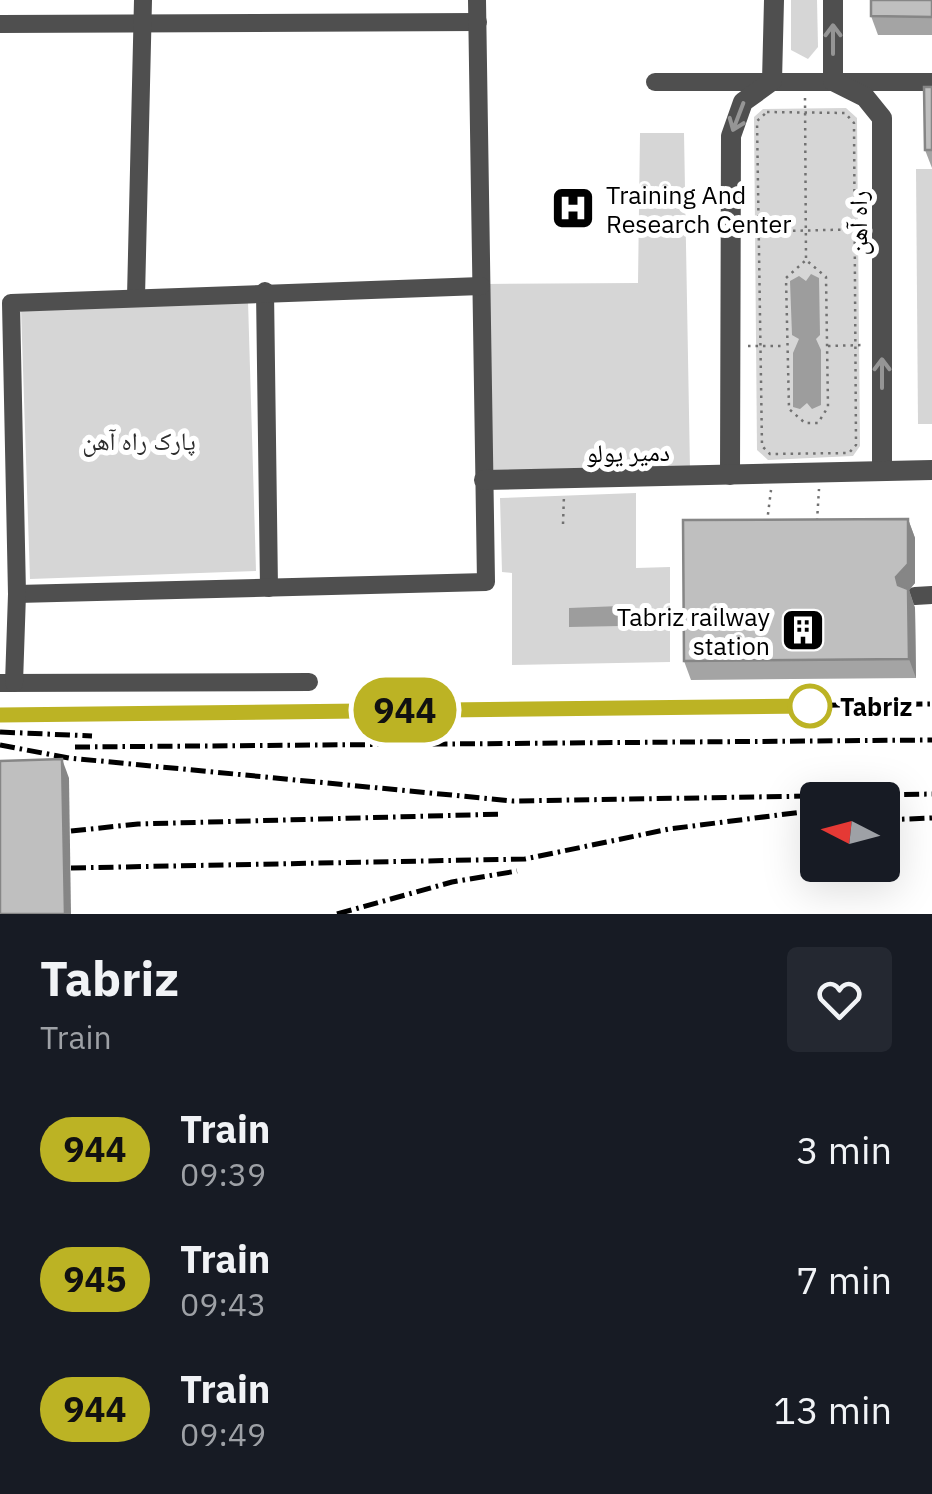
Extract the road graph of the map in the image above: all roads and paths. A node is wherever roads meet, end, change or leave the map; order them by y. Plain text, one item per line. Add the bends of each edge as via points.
1 (143, 0) edge
2 (478, 0) edge
3 (774, 0) edge
4 (833, 0) edge
5 (478, 22) junction
6 (0, 24) edge
7 (143, 24) junction
8 (772, 81) junction
9 (833, 81) junction
10 (655, 82) dead end
11 (804, 82) junction
12 (932, 82) edge
13 (805, 112) junction
14 (882, 229) junction
15 (854, 230) junction
16 (806, 231) junction
17 (731, 232) junction
18 (759, 232) junction
19 (806, 260) junction
20 (482, 286) junction
21 (265, 291) junction
22 (136, 297) junction
23 (882, 344) junction
24 (856, 345) junction
25 (732, 346) junction
26 (760, 346) junction
27 (787, 346) junction
28 (827, 346) junction
29 (932, 470) edge
30 (882, 471) junction
31 (819, 472) junction
32 (730, 474) junction
33 (772, 474) junction
34 (564, 478) junction
35 (484, 480) junction
36 (768, 522) edge
37 (818, 522) edge
38 (563, 524) dead end
39 (269, 588) junction
40 (17, 594) junction
41 (308, 682) dead end
42 (7, 683) edge

1 - 7 street
2 - 5 street
3 - 8 street
9 -> 4 street
5 - 7 street
5 - 20 street
6 - 7 street
7 - 22 street
8 - 10 street
8 - 11 street
8 -> 17 street via 743,102 731,136
9 - 11 street
9 - 12 street
9 - 14 street, راه آهن via 865,98 882,118
11 - 13 path
13 - 15 path via 845,113 854,123
13 - 16 path
13 - 18 path via 767,112 757,121
14 - 15 path
14 - 23 street, راه آهن
15 - 16 path
15 - 24 path
16 - 18 path
16 - 19 path
17 - 18 path
17 - 25 street
18 - 26 path
19 - 27 path via 786,278
19 - 28 path via 826,277
20 - 21 street
20 - 35 street
21 - 22 street
21 - 39 street
22 - 40 street via 11,303
23 - 24 path
30 -> 23 street, راه آهن
24 - 26 path via 856,445 849,453 770,454 762,446
24 - 28 path
25 - 26 path
25 - 32 street
26 - 27 path
27 - 28 path via 789,409 805,424 818,423 828,407
29 - 30 street, دمیر یولو
30 - 31 street, دمیر یولو
31 - 33 street, دمیر یولو
31 - 37 path
32 - 33 street, دمیر یولو
32 - 34 street, دمیر یولو
33 - 36 path
34 - 35 street, دمیر یولو
34 - 38 path
35 - 39 street via 486,582
39 - 40 street
40 - 42 street
41 - 42 street

